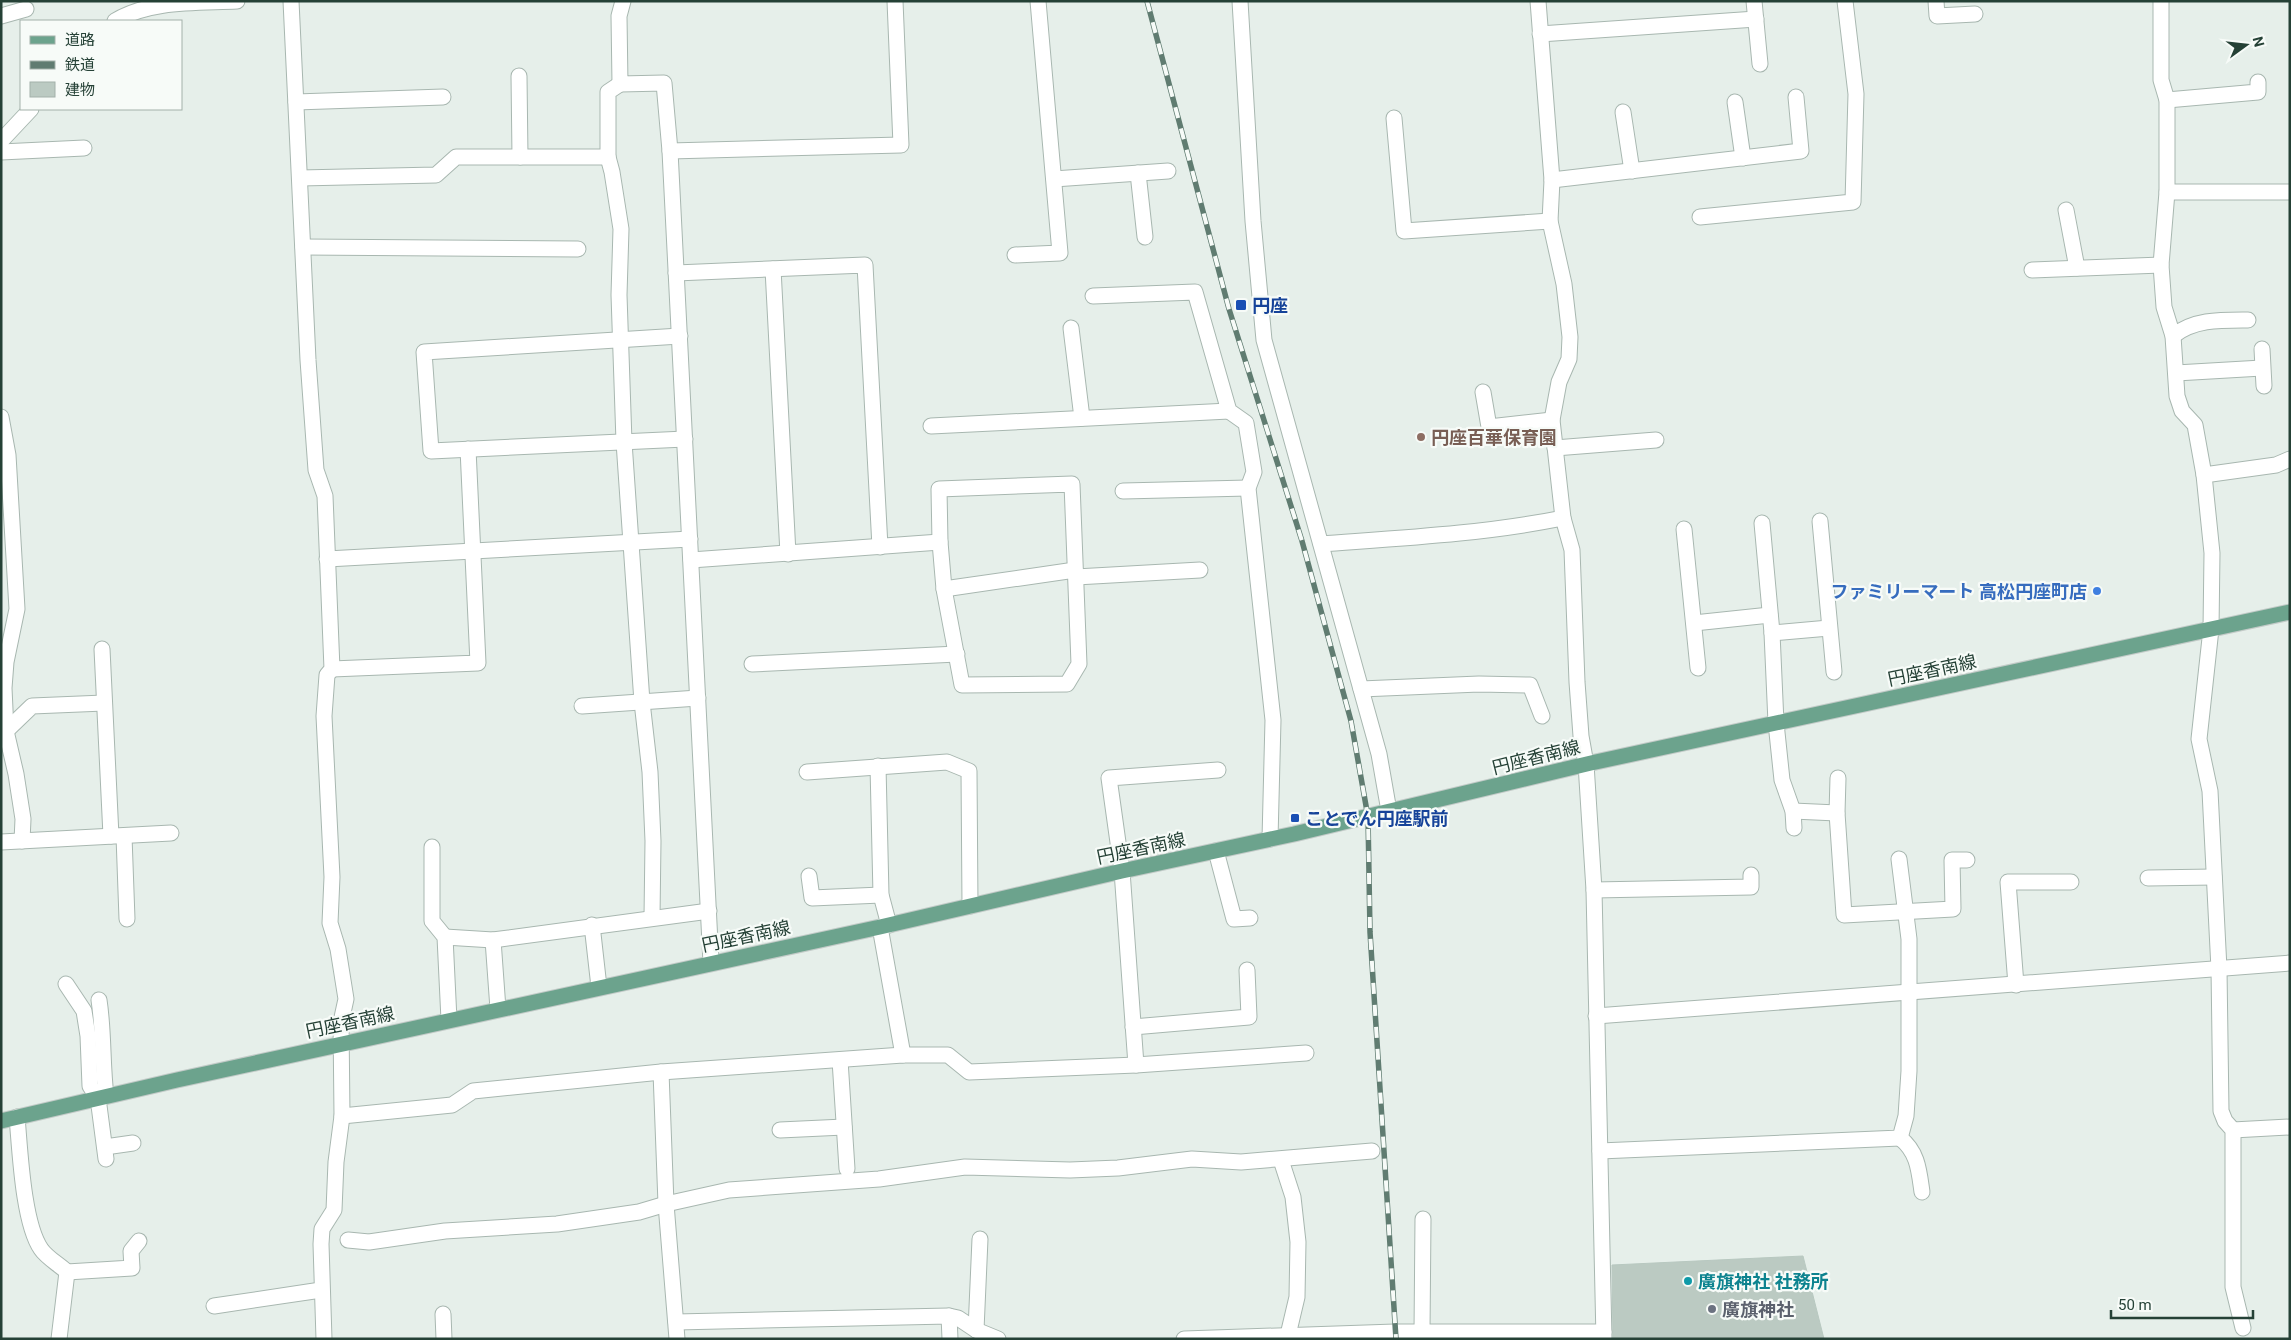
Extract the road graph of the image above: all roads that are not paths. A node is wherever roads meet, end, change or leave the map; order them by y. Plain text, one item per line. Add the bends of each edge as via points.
1 (238, 1) edge
2 (291, 1) edge
3 (623, 1) edge
4 (895, 1) edge
5 (1038, 1) edge
6 (1240, 1) edge
7 (1538, 1) edge
8 (1754, 1) edge
9 (1845, 1) edge
10 (1936, 1) edge
11 (2161, 1) edge
12 (130, 6) edge
13 (26, 9) dead end
14 (1975, 14) dead end
15 (1, 16) edge
16 (1756, 19) junction
17 (116, 20) edge
18 (1540, 34) junction
19 (1760, 64) dead end
20 (519, 76) dead end
21 (2258, 82) dead end
22 (620, 84) junction
23 (442, 97) dead end
24 (1796, 97) dead end
25 (2167, 100) junction
26 (296, 102) junction
27 (1735, 102) dead end
28 (30, 110) edge
29 (1623, 112) dead end
30 (1394, 118) dead end
31 (1, 141) edge
32 (84, 148) dead end
33 (670, 150) junction
34 (1, 152) edge
35 (520, 157) junction
36 (608, 157) junction
37 (1742, 158) junction
38 (1168, 171) dead end
39 (1632, 171) junction
40 (1138, 173) junction
41 (300, 178) junction
42 (1054, 180) junction
43 (1552, 180) junction
44 (2167, 192) junction
45 (2290, 192) edge
46 (2066, 210) dead end
47 (1700, 217) dead end
48 (1550, 221) junction
49 (1145, 237) dead end
50 (303, 247) junction
51 (578, 249) dead end
52 (1015, 255) dead end
53 (2161, 266) junction
54 (2077, 268) junction
55 (772, 269) junction
56 (2032, 270) dead end
57 (676, 273) junction
58 (1093, 296) dead end
59 (2248, 320) dead end
60 (1071, 328) dead end
61 (680, 336) junction
62 (2173, 336) junction
63 (622, 340) junction
64 (2262, 349) dead end
65 (2262, 368) junction
66 (2176, 373) junction
67 (2264, 386) dead end
68 (1483, 392) dead end
69 (1229, 411) junction
70 (1, 417) edge
71 (1082, 418) junction
72 (1552, 420) junction
73 (931, 426) dead end
74 (685, 439) junction
75 (1656, 440) dead end
76 (624, 442) junction
77 (1555, 448) junction
78 (468, 449) junction
79 (2290, 459) edge
80 (2204, 474) junction
81 (1248, 488) junction
82 (1123, 490) dead end
83 (1563, 518) junction
84 (1820, 521) dead end
85 (1762, 523) dead end
86 (1684, 528) dead end
87 (690, 539) junction
88 (632, 542) junction
89 (940, 542) junction
90 (1321, 544) junction
91 (880, 547) junction
92 (473, 552) junction
93 (788, 554) junction
94 (327, 559) junction
95 (691, 560) junction
96 (1200, 570) dead end
97 (1076, 573) junction
98 (944, 590) junction
99 (2290, 612) edge
100 (1770, 615) junction
101 (1694, 623) junction
102 (1829, 628) junction
103 (2211, 629) junction
104 (1772, 632) junction
105 (102, 649) dead end
106 (957, 654) junction
107 (4, 663) edge
108 (752, 664) dead end
109 (1698, 668) dead end
110 (332, 669) junction
111 (1834, 672) dead end
112 (1361, 689) junction
113 (698, 698) junction
114 (104, 702) junction
115 (642, 702) junction
116 (582, 706) dead end
117 (1542, 716) dead end
118 (1776, 723) junction
119 (4, 732) edge
120 (1586, 764) junction
121 (878, 766) junction
122 (1218, 770) dead end
123 (807, 772) dead end
124 (1838, 778) dead end
125 (1389, 811) junction
126 (1793, 812) junction
127 (1837, 813) junction
128 (1794, 828) dead end
129 (171, 833) dead end
130 (118, 836) junction
131 (1270, 839) junction
132 (22, 840) junction
133 (1, 842) edge
134 (432, 847) dead end
135 (1216, 851) junction
136 (1899, 859) dead end
137 (1967, 860) dead end
138 (1122, 871) junction
139 (1751, 875) dead end
140 (809, 876) dead end
141 (2214, 877) junction
142 (2148, 878) dead end
143 (2070, 882) dead end
144 (1594, 890) junction
145 (881, 895) junction
146 (970, 906) junction
147 (708, 911) junction
148 (1904, 911) junction
149 (652, 917) junction
150 (1250, 918) dead end
151 (127, 919) dead end
152 (592, 926) junction
153 (885, 926) junction
154 (445, 938) junction
155 (493, 940) junction
156 (711, 963) junction
157 (2290, 964) edge
158 (2219, 969) junction
159 (1247, 970) dead end
160 (66, 984) dead end
161 (2016, 985) junction
162 (599, 987) junction
163 (1909, 993) junction
164 (98, 1000) dead end
165 (498, 1009) junction
166 (1596, 1016) junction
167 (449, 1020) junction
168 (1133, 1027) junction
169 (342, 1044) junction
170 (1306, 1053) dead end
171 (903, 1055) junction
172 (840, 1060) junction
173 (1136, 1065) junction
174 (661, 1072) junction
175 (102, 1097) junction
176 (342, 1116) junction
177 (16, 1117) junction
178 (1, 1121) edge
179 (844, 1127) junction
180 (2290, 1127) edge
181 (780, 1130) dead end
182 (2233, 1130) junction
183 (1900, 1138) junction
184 (133, 1143) dead end
185 (1372, 1150) dead end
186 (1600, 1150) junction
187 (1281, 1160) junction
188 (847, 1170) dead end
189 (1922, 1192) dead end
190 (666, 1204) junction
191 (1423, 1219) dead end
192 (980, 1239) dead end
193 (348, 1240) dead end
194 (139, 1241) dead end
195 (68, 1272) junction
196 (321, 1290) junction
197 (214, 1306) dead end
198 (443, 1314) dead end
199 (949, 1316) junction
200 (676, 1322) junction
201 (2243, 1328) dead end
202 (976, 1330) junction
203 (1422, 1332) junction
204 (1604, 1335) edge
205 (1288, 1336) junction
206 (59, 1339) edge
207 (324, 1339) edge
208 (444, 1339) edge
209 (676, 1339) edge
210 (950, 1339) edge
211 (998, 1339) edge
212 (1184, 1339) edge

1 - 12 street
2 - 26 street
3 - 22 street via 619,16
4 - 33 street via 901,146
5 - 42 street
6 - 90 street via 1253,221 1264,340
7 - 18 street
8 - 16 street
9 - 47 street via 1856,94 1853,202
10 - 14 street via 1937,16
11 - 25 street via 2161,80
12 - 17 street
13 - 15 street
16 - 18 street
16 - 19 street
18 - 43 street
20 - 35 street
21 - 25 street via 2258,92
22 - 33 street via 664,83
22 - 36 street via 608,92
23 - 26 street
24 - 37 street via 1800,151
25 - 44 street
26 - 41 street
27 - 37 street
28 - 31 street
29 - 39 street
30 - 48 street via 1404,231
32 - 34 street
33 - 57 street
35 - 36 street
35 - 41 street via 456,157 436,175
36 - 63 street via 621,229 619,295
37 - 39 street
38 - 40 street
39 - 43 street
40 - 42 street
40 - 49 street
41 - 50 street
42 - 52 street via 1060,253
43 - 48 street
44 - 45 street
44 - 53 street
46 - 54 street
48 - 72 street via 1564,284 1570,337 1569,359 1559,382
50 - 51 street
50 - 94 street via 316,470 325,496
53 - 54 street
53 - 62 street via 2164,307
54 - 56 street
55 - 57 street
55 - 91 street via 865,265
55 - 93 street
57 - 61 street
58 - 69 street via 1195,292
59 - 62 street via 2214,320 2184,327
60 - 71 street
61 - 63 street
61 - 74 street
62 - 66 street
63 - 76 street
63 - 78 street via 424,352 431,451
64 - 65 street
65 - 66 street
65 - 67 street
66 - 80 street via 2177,396 2182,411 2195,425
68 - 72 street via 1489,427
69 - 71 street
69 - 81 street via 1246,423 1254,472
70 - 107 street via 8,455 17,609
71 - 73 street
72 - 77 street
74 - 76 street
74 - 87 street
75 - 77 street
76 - 78 street
76 - 88 street
77 - 83 street
78 - 92 street
79 - 80 street via 2276,465
80 - 103 street via 2212,553
81 - 82 street
81 - 131 street via 1274,720
83 - 90 street via 1474,532
83 - 120 street via 1572,550 1577,682
84 - 102 street
85 - 100 street
86 - 101 street
87 - 88 street
87 - 95 street
88 - 92 street
88 - 115 street
89 - 91 street
89 - 97 street via 939,489 1072,484
89 - 98 street
90 - 112 street
91 - 93 street
92 - 94 street
92 - 110 street via 478,663
93 - 95 street
94 - 110 street
95 - 113 street
96 - 97 street
97 - 98 street
97 - 106 street via 1079,664 1067,684 962,684
98 - 106 street
99 - 103 main road, 円座香南線
100 - 101 street
100 - 104 street
101 - 109 street
102 - 104 street
102 - 111 street
103 - 118 main road, 円座香南線
103 - 141 street via 2199,739 2210,790
104 - 118 street
105 - 114 street
106 - 108 street
107 - 119 street
110 - 169 street via 328,675 324,716 332,877 330,923 346,999
112 - 117 street via 1479,684 1530,686
112 - 125 street via 1379,754
113 - 115 street
113 - 147 street
114 - 119 street via 32,706
114 - 130 street
115 - 116 street
115 - 149 street via 650,772
118 - 120 main road, 円座香南線
118 - 126 street via 1782,780
119 - 132 street via 16,774 23,819
120 - 125 main road, 円座香南線
120 - 144 street
121 - 123 street
121 - 145 street
121 - 146 street via 947,762 970,771
122 - 138 street via 1109,778
124 - 127 street
125 - 131 main road, 円座香南線
126 - 127 street
126 - 128 street
127 - 148 street via 1844,915
129 - 130 street
130 - 132 street
130 - 151 street
131 - 135 main road, 円座香南線
132 - 133 street
134 - 154 street via 432,920
135 - 138 main road, 円座香南線
135 - 150 street via 1234,918
136 - 148 street
137 - 148 street via 1952,860 1953,909
138 - 146 main road, 円座香南線
138 - 168 street
139 - 144 street via 1751,886
140 - 145 street via 812,898
141 - 142 street
141 - 158 street
143 - 161 street via 2008,882
144 - 166 street
145 - 153 street
146 - 153 main road, 円座香南線
147 - 149 street
147 - 156 street
148 - 163 street via 1909,939
149 - 152 street
152 - 155 street
152 - 162 street
153 - 156 main road, 円座香南線
153 - 171 street
154 - 155 street
154 - 167 street
155 - 165 street
156 - 162 main road, 円座香南線
157 - 158 street
158 - 161 street
158 - 182 street via 2221,1111
159 - 168 street via 1248,1017
160 - 175 street via 84,1011 90,1086
161 - 163 street
162 - 165 main road, 円座香南線
163 - 166 street
163 - 183 street via 1909,1071 1906,1116
164 - 175 street via 103,1028
165 - 167 main road, 円座香南線
166 - 186 street
167 - 169 main road, 円座香南線
168 - 173 street
169 - 175 main road, 円座香南線
169 - 176 street
170 - 173 street
171 - 172 street
171 - 173 street via 948,1055 969,1072
172 - 174 street
172 - 179 street
174 - 176 street via 473,1091 452,1105
174 - 190 street
175 - 177 main road, 円座香南線
175 - 184 street via 106,1154
176 - 196 street via 334,1210 322,1229
177 - 178 main road, 円座香南線
177 - 195 street via 32,1226 42,1249
179 - 181 street
179 - 188 street
180 - 182 street
182 - 201 street via 2233,1287
183 - 186 street
183 - 189 street via 1910,1146 1917,1162
185 - 187 street
186 - 204 street
187 - 190 street via 1192,1159 1070,1170 965,1167 879,1179 729,1190
187 - 205 street via 1294,1197 1298,1242 1297,1297
190 - 193 street via 639,1212 557,1224 454,1230 369,1242
190 - 200 street
191 - 203 street
192 - 202 street
194 - 195 street via 131,1251 132,1268
195 - 206 street
196 - 197 street
196 - 207 street
198 - 208 street
199 - 200 street
199 - 202 street
199 - 210 street
200 - 209 street
202 - 211 street
203 - 204 street
203 - 205 street
205 - 212 street

